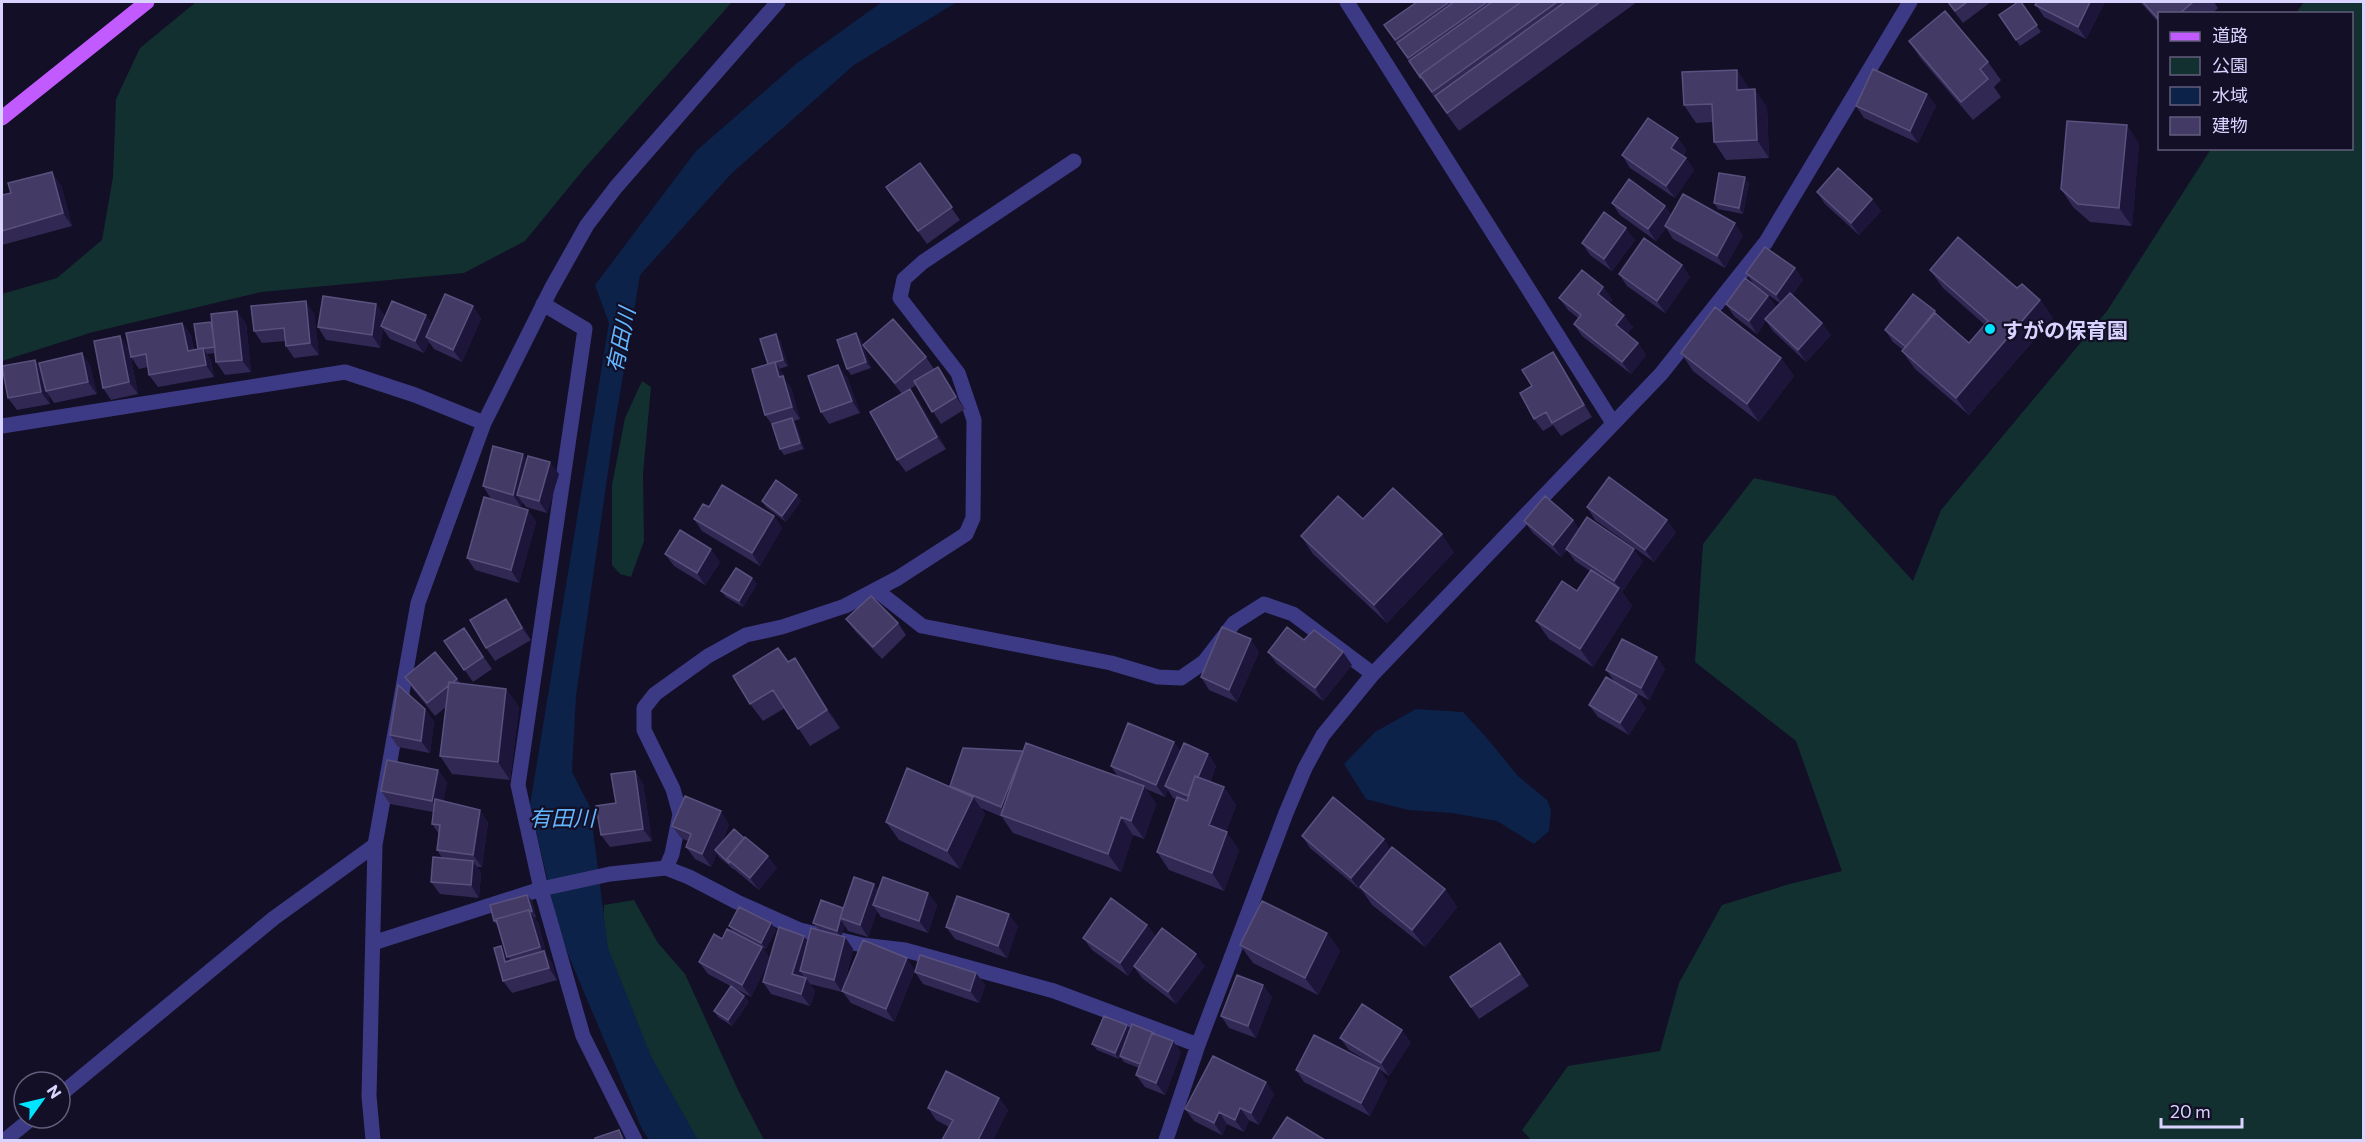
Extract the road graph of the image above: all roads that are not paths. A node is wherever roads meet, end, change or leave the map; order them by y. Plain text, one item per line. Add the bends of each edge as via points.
1 (147, 2) edge
2 (778, 2) edge
3 (1347, 2) edge
4 (1910, 2) edge
5 (2, 118) edge
6 (1074, 161) dead end
7 (543, 304) junction
8 (484, 423) junction
9 (1613, 423) junction
10 (2, 426) edge
11 (876, 590) junction
12 (1373, 674) junction
13 (375, 845) junction
14 (666, 868) junction
15 (541, 889) junction
16 (373, 943) junction
17 (1198, 1045) junction
18 (72, 1085) edge
19 (17, 1130) edge
20 (4, 1140) edge
21 (373, 1140) edge
22 (635, 1140) edge
23 (1166, 1140) edge

1 - 5 main road
2 - 7 street via 616,187 587,225
3 - 9 street
4 - 9 street via 1766,242 1662,374
6 - 11 street via 923,262 904,279 900,298 958,373 974,420 973,518 966,534
7 - 8 street
7 - 15 street via 585,330 518,785
8 - 10 street via 345,372
8 - 13 street via 418,603
9 - 12 street
11 - 12 street via 922,626 1111,663 1158,677 1181,678 1204,662 1234,623 1264,604 1293,615
11 - 14 street via 845,606 746,635 677,678 644,708 644,730 673,789 680,814
12 - 17 street via 1323,735 1305,768
13 - 16 street
13 - 18 street via 274,918
14 - 15 street via 610,874
14 - 17 street via 800,930 862,945 905,950 1054,991
15 - 16 street
15 - 22 street via 583,1036
16 - 21 street via 369,1096
17 - 23 street
19 - 20 street

